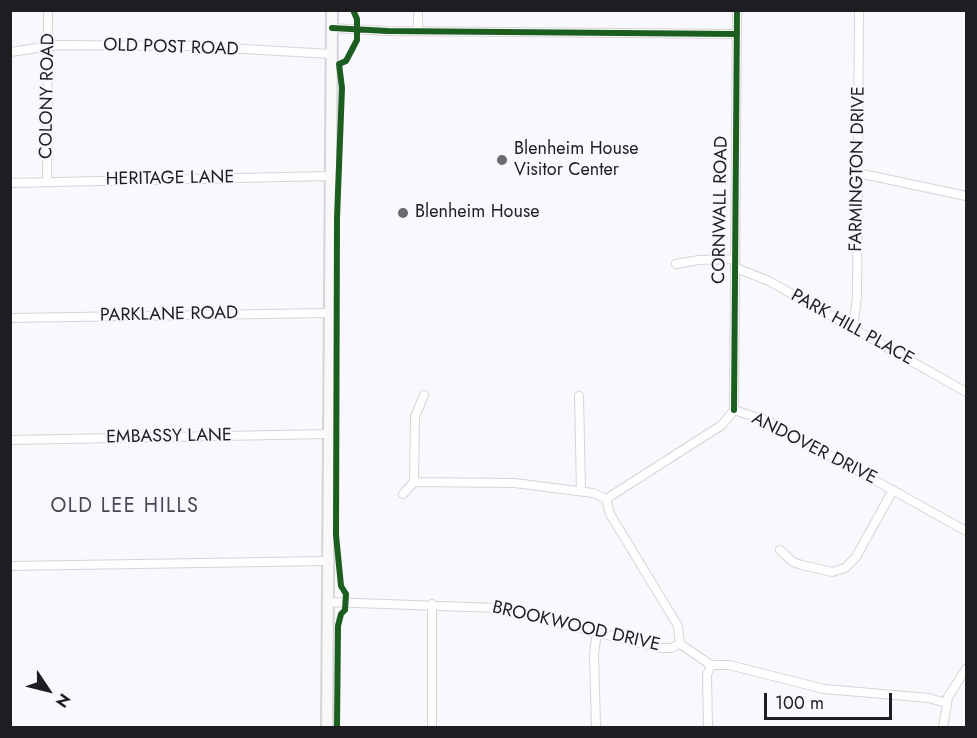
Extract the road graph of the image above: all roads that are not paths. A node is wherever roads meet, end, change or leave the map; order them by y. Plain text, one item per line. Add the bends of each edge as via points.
1 (48, 10) edge
2 (332, 10) edge
3 (418, 10) edge
4 (738, 10) edge
5 (860, 10) edge
6 (332, 28) junction
7 (418, 31) junction
8 (737, 34) junction
9 (48, 46) junction
10 (10, 52) edge
11 (331, 54) junction
12 (858, 173) junction
13 (330, 176) junction
14 (47, 182) junction
15 (10, 183) edge
16 (966, 196) edge
17 (736, 263) junction
18 (676, 264) dead end
19 (328, 313) junction
20 (10, 318) edge
21 (853, 328) junction
22 (966, 392) edge
23 (424, 395) dead end
24 (579, 396) dead end
25 (734, 410) junction
26 (328, 434) junction
27 (10, 440) edge
28 (414, 482) junction
29 (894, 490) junction
30 (581, 491) junction
31 (403, 494) dead end
32 (606, 499) junction
33 (966, 531) edge
34 (780, 550) dead end
35 (328, 561) junction
36 (10, 567) edge
37 (328, 602) junction
38 (432, 604) junction
39 (597, 632) junction
40 (680, 644) junction
41 (711, 665) junction
42 (966, 669) edge
43 (946, 703) junction
44 (327, 728) edge
45 (432, 728) edge
46 (596, 728) edge
47 (708, 728) edge
48 (943, 728) edge

1 - 9 street, COLONY ROAD
2 - 6 main road
3 - 7 street
4 - 8 street, CORNWALL ROAD
5 - 12 street, FARMINGTON DRIVE
6 - 7 street
6 - 11 main road
7 - 8 street
8 - 17 street, CORNWALL ROAD
9 - 10 street, OLD POST ROAD
9 - 11 street, OLD POST ROAD via 191,46
9 - 14 street, COLONY ROAD
11 - 13 main road
12 - 16 street
12 - 21 street, FARMINGTON DRIVE
13 - 14 street, HERITAGE LANE
13 - 19 main road
14 - 15 street, HERITAGE LANE
17 - 18 street, PARK HILL PLACE via 699,260
17 - 21 street, PARK HILL PLACE
17 - 25 street, CORNWALL ROAD
19 - 20 street, PARKLANE ROAD
19 - 26 main road
21 - 22 street, PARK HILL PLACE
23 - 28 street via 415,417
24 - 30 street
25 - 29 street, ANDOVER DRIVE via 770,422
25 - 32 street, ANDOVER DRIVE via 722,425
26 - 27 street, EMBASSY LANE
26 - 35 main road
28 - 30 street via 515,483
28 - 31 street
29 - 33 street, ANDOVER DRIVE
29 - 34 street via 856,557 845,568 832,572 802,565
30 - 32 street
32 - 40 street via 610,514 678,626
35 - 36 street
35 - 37 main road
37 - 38 street, BROOKWOOD DRIVE
37 - 44 main road
38 - 39 street, BROOKWOOD DRIVE via 498,608
38 - 45 street
39 - 40 street, BROOKWOOD DRIVE via 660,648
39 - 46 street
40 - 41 street
41 - 43 street via 729,665 824,689 929,698
41 - 47 street via 707,675
42 - 43 street
43 - 48 street

